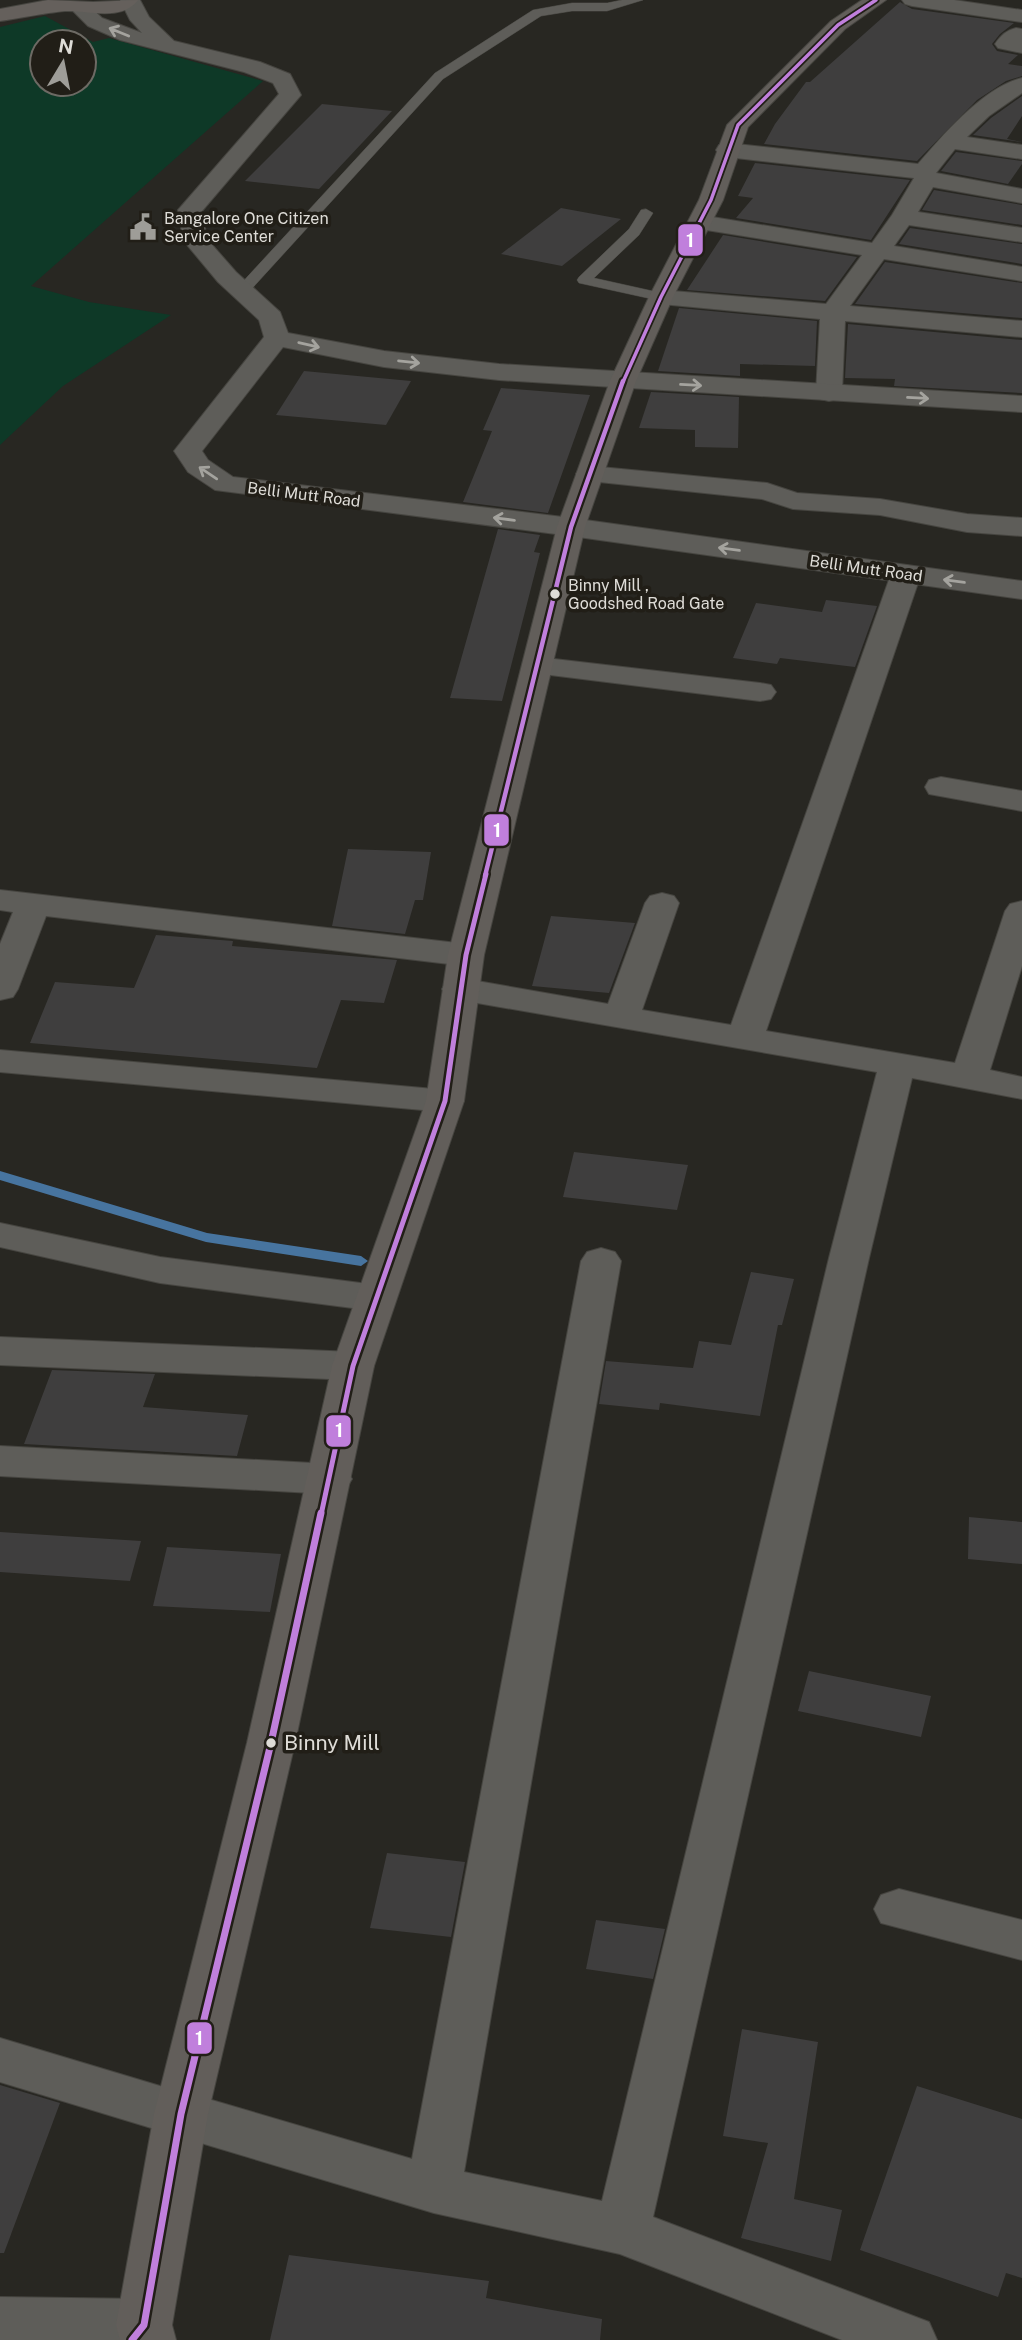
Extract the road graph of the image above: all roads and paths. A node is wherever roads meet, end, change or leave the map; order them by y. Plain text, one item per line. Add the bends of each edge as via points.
1 (33, 0) edge
2 (129, 0) edge
3 (637, 0) edge
4 (876, 0) edge
5 (912, 0) edge
6 (68, 4) edge
7 (0, 5) edge
8 (0, 15) edge
9 (1020, 32) edge
10 (166, 45) junction
11 (1022, 85) edge
12 (976, 116) junction
13 (1011, 119) dead end
14 (951, 142) junction
15 (727, 150) junction
16 (1022, 152) edge
17 (925, 175) junction
18 (1022, 196) edge
19 (646, 213) dead end
20 (903, 217) junction
21 (700, 222) junction
22 (1022, 235) edge
23 (877, 249) junction
24 (1022, 274) edge
25 (242, 290) junction
26 (661, 297) junction
27 (833, 312) junction
28 (1022, 329) edge
29 (277, 338) junction
30 (623, 381) junction
31 (829, 393) junction
32 (1022, 404) edge
33 (590, 474) junction
34 (571, 527) junction
35 (1022, 527) edge
36 (905, 574) junction
37 (1022, 590) edge
38 (537, 666) junction
39 (760, 692) dead end
40 (941, 787) dead end
41 (1022, 801) edge
42 (17, 902) edge
43 (662, 903) dead end
44 (1022, 911) edge
45 (463, 972) junction
46 (0, 988) edge
47 (621, 1017) junction
48 (745, 1038) junction
49 (0, 1061) edge
50 (897, 1064) junction
51 (969, 1077) junction
52 (1022, 1088) edge
53 (445, 1101) junction
54 (0, 1235) edge
55 (601, 1261) dead end
56 (376, 1298) junction
57 (0, 1351) edge
58 (353, 1366) junction
59 (0, 1461) edge
60 (330, 1479) junction
61 (899, 1909) dead end
62 (1022, 1940) edge
63 (0, 2060) edge
64 (181, 2114) junction
65 (434, 2189) junction
66 (623, 2230) junction
67 (0, 2322) edge
68 (141, 2335) edge
69 (909, 2340) edge

1 - 7 main road
2 - 6 main road via 108,6
2 - 10 street via 140,20
3 - 25 lane via 537,13 439,76
4 - 15 main road via 838,25 738,125
5 - 9 street
6 - 8 main road
10 -> 6 street via 127,36
10 - 25 street via 282,79 290,95 190,210 195,240
11 - 12 street
12 - 13 street
12 - 14 street
14 - 16 street
14 - 17 street
15 - 17 street
15 - 21 main road
17 - 18 street
17 - 20 street
19 - 26 lane via 634,232 584,280
20 - 22 street
20 - 23 street
21 - 23 street
21 - 26 main road
23 - 24 street
23 - 27 street
25 - 29 street via 271,317
26 - 27 street
26 - 30 main road
27 - 28 street
27 - 31 street
29 -> 30 street via 384,359
34 -> 29 street, Belli Mutt Road via 225,484 198,466 188,451
30 -> 31 street
30 - 33 main road
31 -> 32 street
33 - 34 main road
33 - 35 street via 767,491 793,501
36 -> 34 street, Belli Mutt Road
34 - 38 main road
37 -> 36 street, Belli Mutt Road
36 - 48 street
38 - 39 street
38 - 45 main road
40 - 41 street
42 - 45 street
42 - 46 street
43 - 47 street
44 - 51 street
45 - 47 street
45 - 53 main road
47 - 48 street
48 - 50 street
49 - 53 street
50 - 51 street
50 - 66 street
51 - 52 street
53 - 56 main road
54 - 56 street via 160,1270
55 - 65 street
56 - 58 main road
57 - 58 street
58 - 60 main road
59 - 60 street
60 - 64 main road
61 - 62 street
63 - 64 street
64 - 65 street
64 - 68 main road
65 - 66 street
66 - 69 street
67 - 68 street

